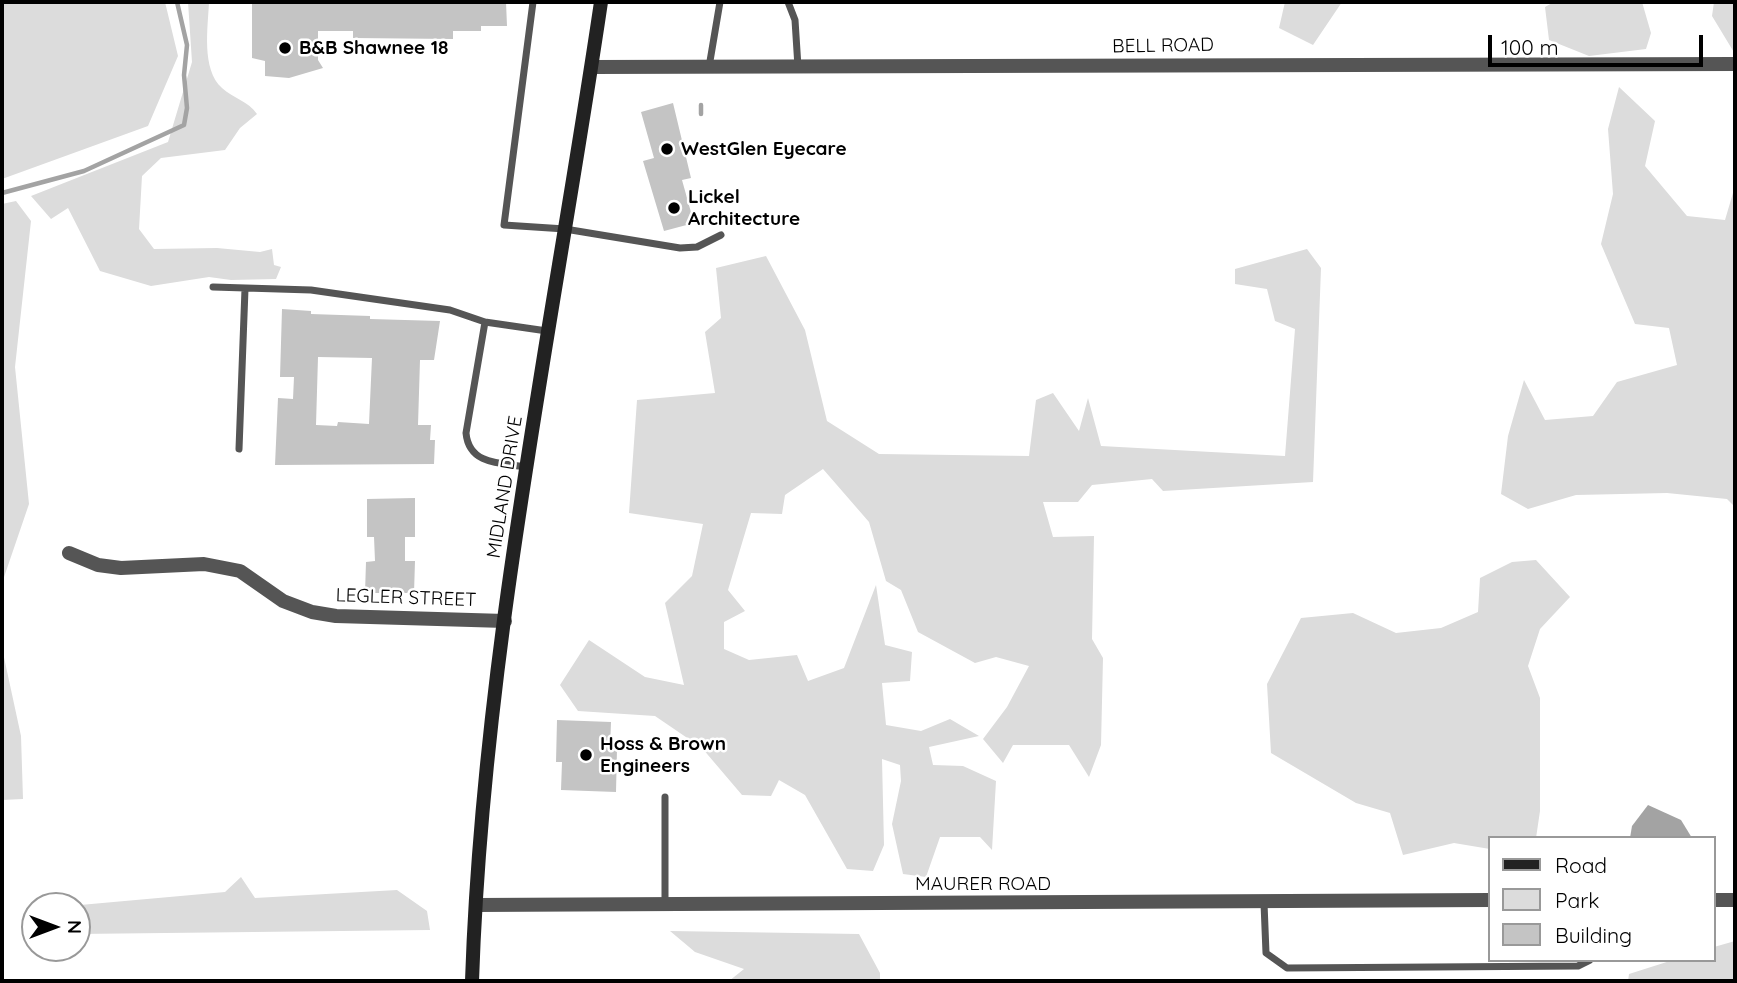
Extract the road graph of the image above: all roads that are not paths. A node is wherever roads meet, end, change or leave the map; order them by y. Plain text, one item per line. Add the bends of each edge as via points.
1 (533, 2) edge
2 (601, 2) edge
3 (720, 2) edge
4 (788, 2) edge
5 (1735, 64) edge
6 (592, 67) junction
7 (709, 68) junction
8 (798, 68) junction
9 (565, 229) junction
10 (721, 235) dead end
11 (213, 287) dead end
12 (245, 289) junction
13 (485, 322) junction
14 (549, 332) junction
15 (239, 449) dead end
16 (527, 467) junction
17 (69, 553) dead end
18 (505, 621) junction
19 (665, 797) dead end
20 (1488, 900) edge
21 (1716, 900) edge
22 (1735, 900) edge
23 (1264, 903) junction
24 (665, 904) junction
25 (475, 905) junction
26 (1586, 962) edge
27 (472, 981) edge

1 - 9 lane via 504,225
2 - 6 main road, MIDLAND DRIVE
3 - 7 lane
4 - 8 lane via 795,20
5 - 8 street, BELL ROAD
6 - 7 street, BELL ROAD
6 - 9 main road, MIDLAND DRIVE
7 - 8 street, BELL ROAD
9 - 10 lane via 680,248 697,247
9 - 14 main road, MIDLAND DRIVE
11 - 12 lane
12 - 13 lane via 311,290 450,310
12 - 15 lane
13 - 14 lane
13 - 16 lane via 467,446 475,456 489,461
14 - 16 main road, MIDLAND DRIVE
16 - 18 main road, MIDLAND DRIVE
17 - 18 street, LEGLER STREET via 121,568 204,564 240,571 283,601 336,616
18 - 25 main road, MIDLAND DRIVE
19 - 24 lane
20 - 23 street, MAURER ROAD
21 - 22 street
23 - 24 street, MAURER ROAD
23 - 26 lane via 1266,953 1287,968 1578,966
24 - 25 street, MAURER ROAD
25 - 27 main road, MIDLAND DRIVE

